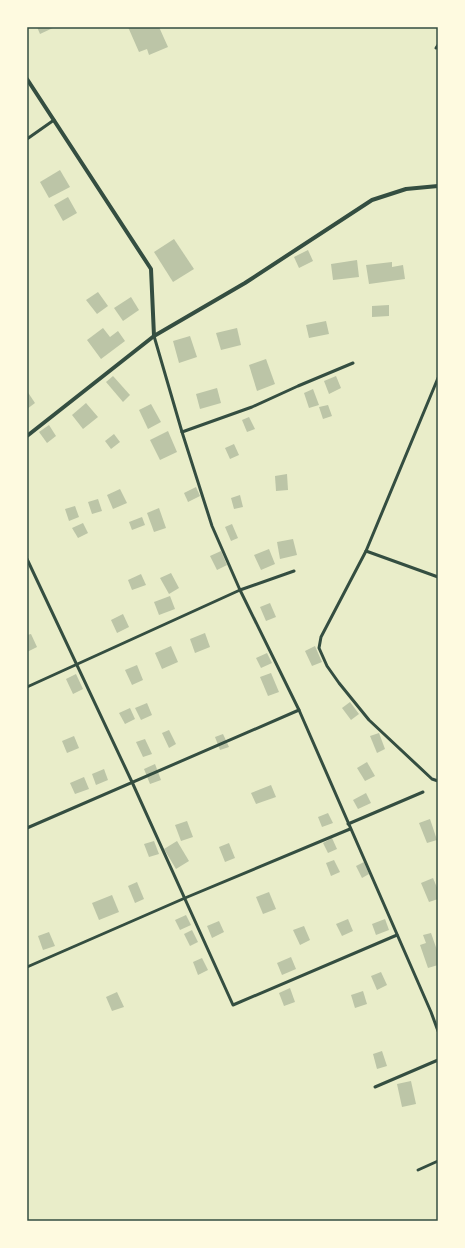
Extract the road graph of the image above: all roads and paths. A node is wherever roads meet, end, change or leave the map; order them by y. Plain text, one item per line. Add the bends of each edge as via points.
1 (27, 79) edge
2 (54, 120) junction
3 (27, 139) edge
4 (438, 186) edge
5 (154, 336) junction
6 (353, 363) dead end
7 (438, 378) edge
8 (182, 432) junction
9 (27, 436) edge
10 (366, 551) junction
11 (27, 559) edge
12 (294, 572) dead end
13 (438, 577) edge
14 (240, 590) junction
15 (77, 664) junction
16 (27, 687) edge
17 (299, 710) junction
18 (438, 781) edge
19 (132, 782) junction
20 (422, 792) dead end
21 (348, 824) junction
22 (27, 828) edge
23 (350, 829) junction
24 (185, 898) junction
25 (397, 935) junction
26 (27, 967) edge
27 (438, 1031) edge
28 (438, 1060) edge
29 (375, 1087) dead end
30 (438, 1161) edge
31 (418, 1170) dead end

1 - 2 street
2 - 3 lane
2 - 5 street via 151,269
4 - 5 street via 406,189 372,200 245,283
5 - 8 lane
5 - 9 street
6 - 8 lane via 252,407
7 - 10 lane
8 - 14 lane via 212,526
10 - 13 lane
10 - 18 lane via 321,637 319,648 339,683 370,720 432,779
11 - 15 lane
12 - 14 lane
14 - 15 lane
14 - 17 lane
15 - 16 lane
15 - 19 lane
17 - 19 lane
17 - 21 lane
19 - 22 lane
19 - 24 lane
20 - 21 lane
21 - 23 lane
23 - 24 lane
23 - 25 lane
24 - 25 lane via 233,1005
24 - 26 lane
25 - 27 lane
28 - 29 lane
30 - 31 lane

